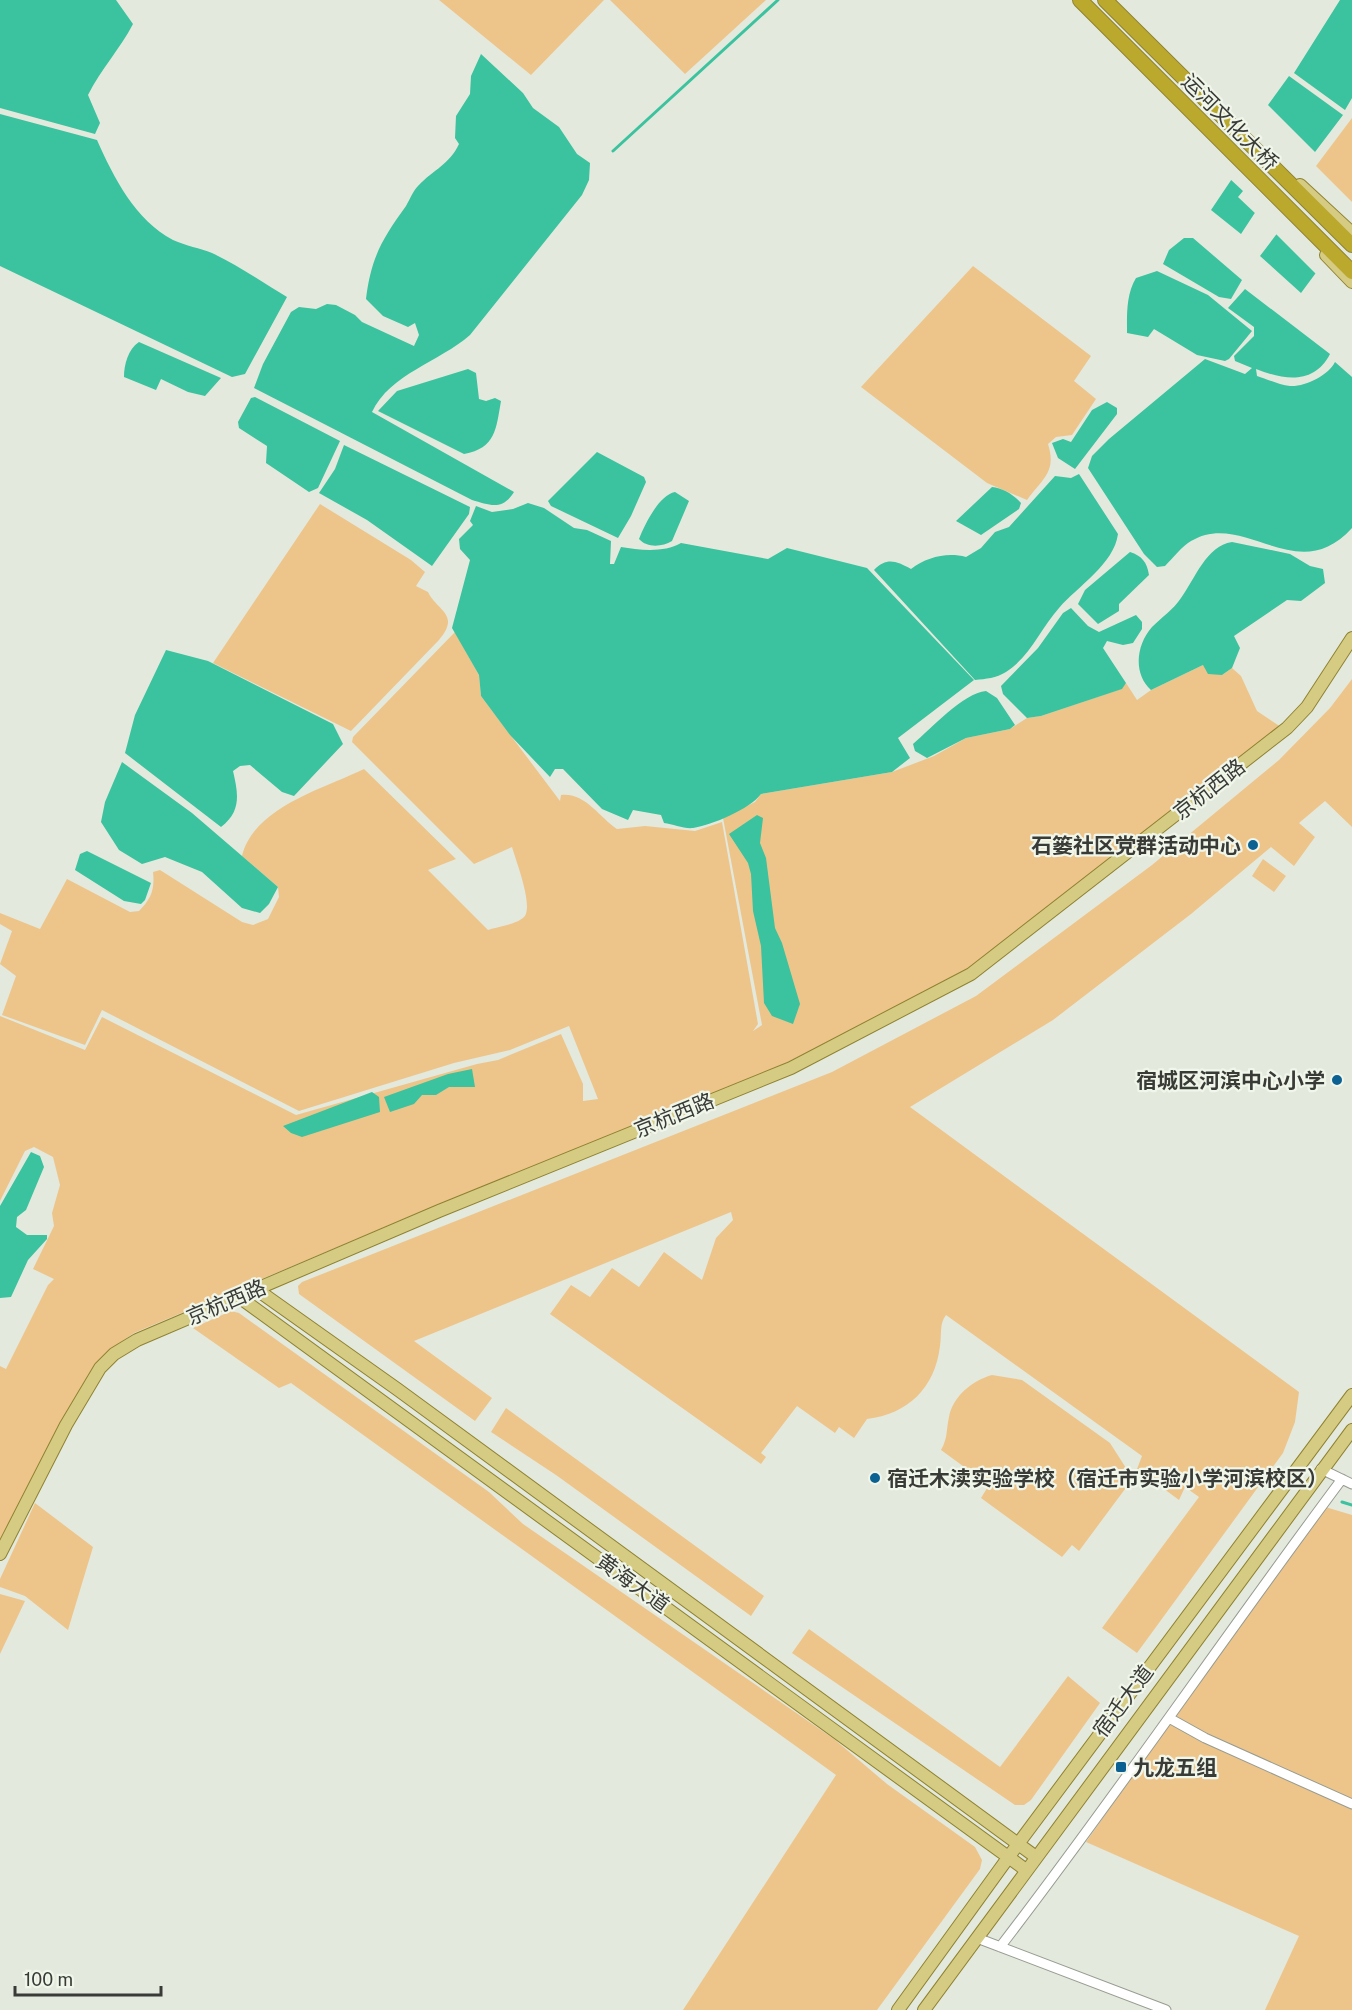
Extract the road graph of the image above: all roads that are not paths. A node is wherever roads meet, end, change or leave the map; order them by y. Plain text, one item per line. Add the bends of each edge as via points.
1 (1080, 0) edge
2 (1105, 0) edge
3 (1275, 167) junction
4 (1264, 185) junction
5 (1352, 233) edge
6 (1352, 244) edge
7 (1352, 272) edge
8 (1352, 282) edge
9 (1352, 638) edge
10 (256, 1289) junction
11 (239, 1297) junction
12 (1352, 1395) edge
13 (1352, 1430) edge
14 (1321, 1469) junction
15 (1342, 1479) junction
16 (1352, 1484) edge
17 (0, 1554) edge
18 (1169, 1718) junction
19 (1352, 1804) edge
20 (1018, 1844) junction
21 (1008, 1857) junction
22 (1036, 1857) junction
23 (1026, 1870) junction
24 (976, 1938) junction
25 (1000, 1947) junction
26 (898, 2010) edge
27 (924, 2010) edge
28 (1166, 2010) edge

1 - 4 highway, 运河文化大桥
2 - 3 highway, 运河文化大桥
3 - 5 main road via 1298,182
3 - 6 highway, 运河文化大桥
4 - 7 highway, 运河文化大桥
4 - 8 main road
9 - 10 main road, 京杭西路 via 1307,707 1287,728 971,975 791,1068
10 - 11 main road, 京杭西路
10 - 20 main road, 黄海大道
11 - 17 main road, 京杭西路 via 137,1340 100,1368
11 - 21 main road, 黄海大道
12 - 20 main road, 宿迁大道
13 - 14 main road, 宿迁大道
14 - 15 street
14 - 22 main road, 宿迁大道
15 - 16 street
15 - 18 street
18 - 19 street
18 - 25 street
20 - 21 main road, 宿迁大道
20 - 22 main road, 黄海大道
21 - 23 main road, 黄海大道
21 - 26 main road, 宿迁大道
22 - 23 main road, 宿迁大道
23 - 24 main road, 宿迁大道
24 - 25 street
24 - 27 main road, 宿迁大道
25 - 28 street

